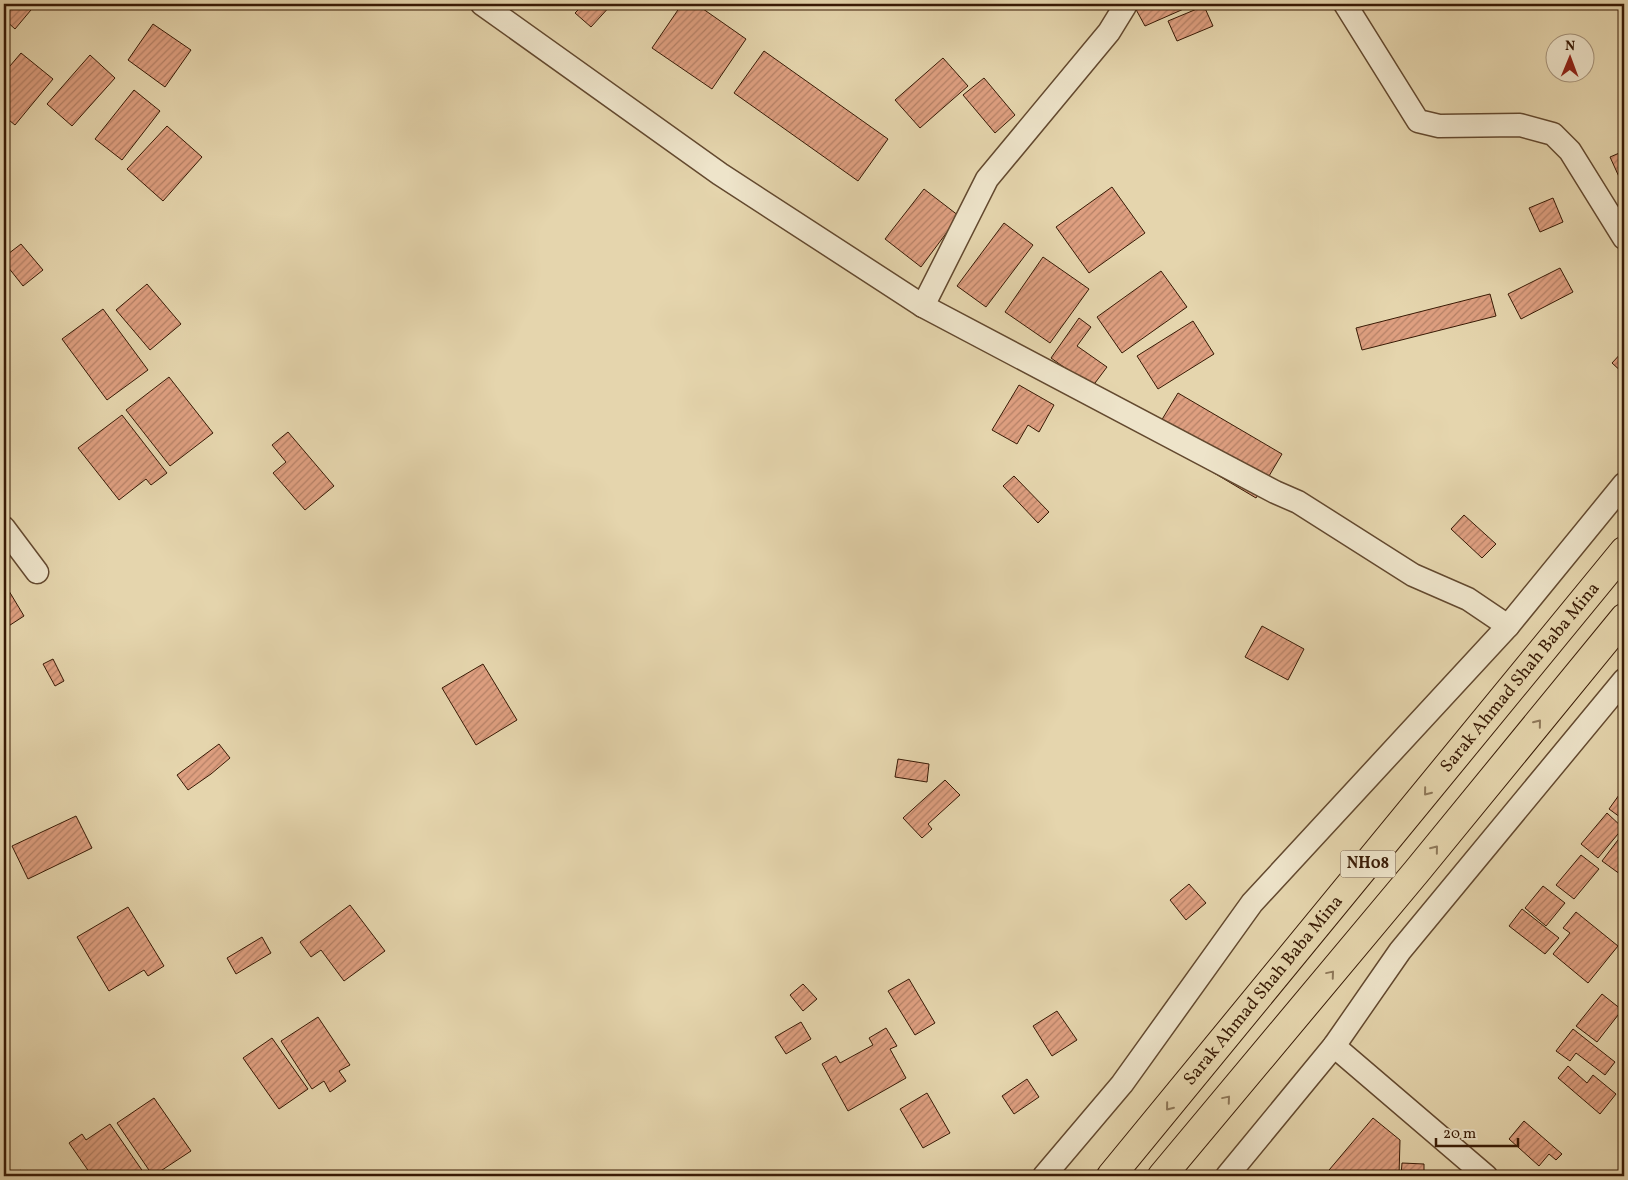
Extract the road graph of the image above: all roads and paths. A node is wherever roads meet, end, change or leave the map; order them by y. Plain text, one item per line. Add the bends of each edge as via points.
1 (482, 4) edge
2 (1124, 4) edge
3 (1345, 4) edge
4 (1624, 238) edge
5 (923, 306) junction
6 (1624, 484) edge
7 (4, 528) edge
8 (1624, 551) edge
9 (37, 572) dead end
10 (1624, 618) edge
11 (1508, 626) junction
12 (1624, 680) edge
13 (1334, 1046) junction
14 (1044, 1176) edge
15 (1111, 1176) edge
16 (1162, 1176) edge
17 (1227, 1176) edge
18 (1486, 1176) edge

1 - 5 street via 720,174
2 - 5 street via 1109,32 987,179
3 - 4 street via 1418,121 1439,126 1520,125 1553,134 1570,151
5 - 11 street via 1298,502 1413,575 1468,599
6 - 11 street
7 - 9 street
8 -> 15 highway, Sarak Ahmad Shah Baba Mina / NH08
16 -> 10 highway, NH08
11 - 14 street via 1252,903 1122,1084
12 - 13 street via 1400,951
13 - 17 street
13 - 18 street

